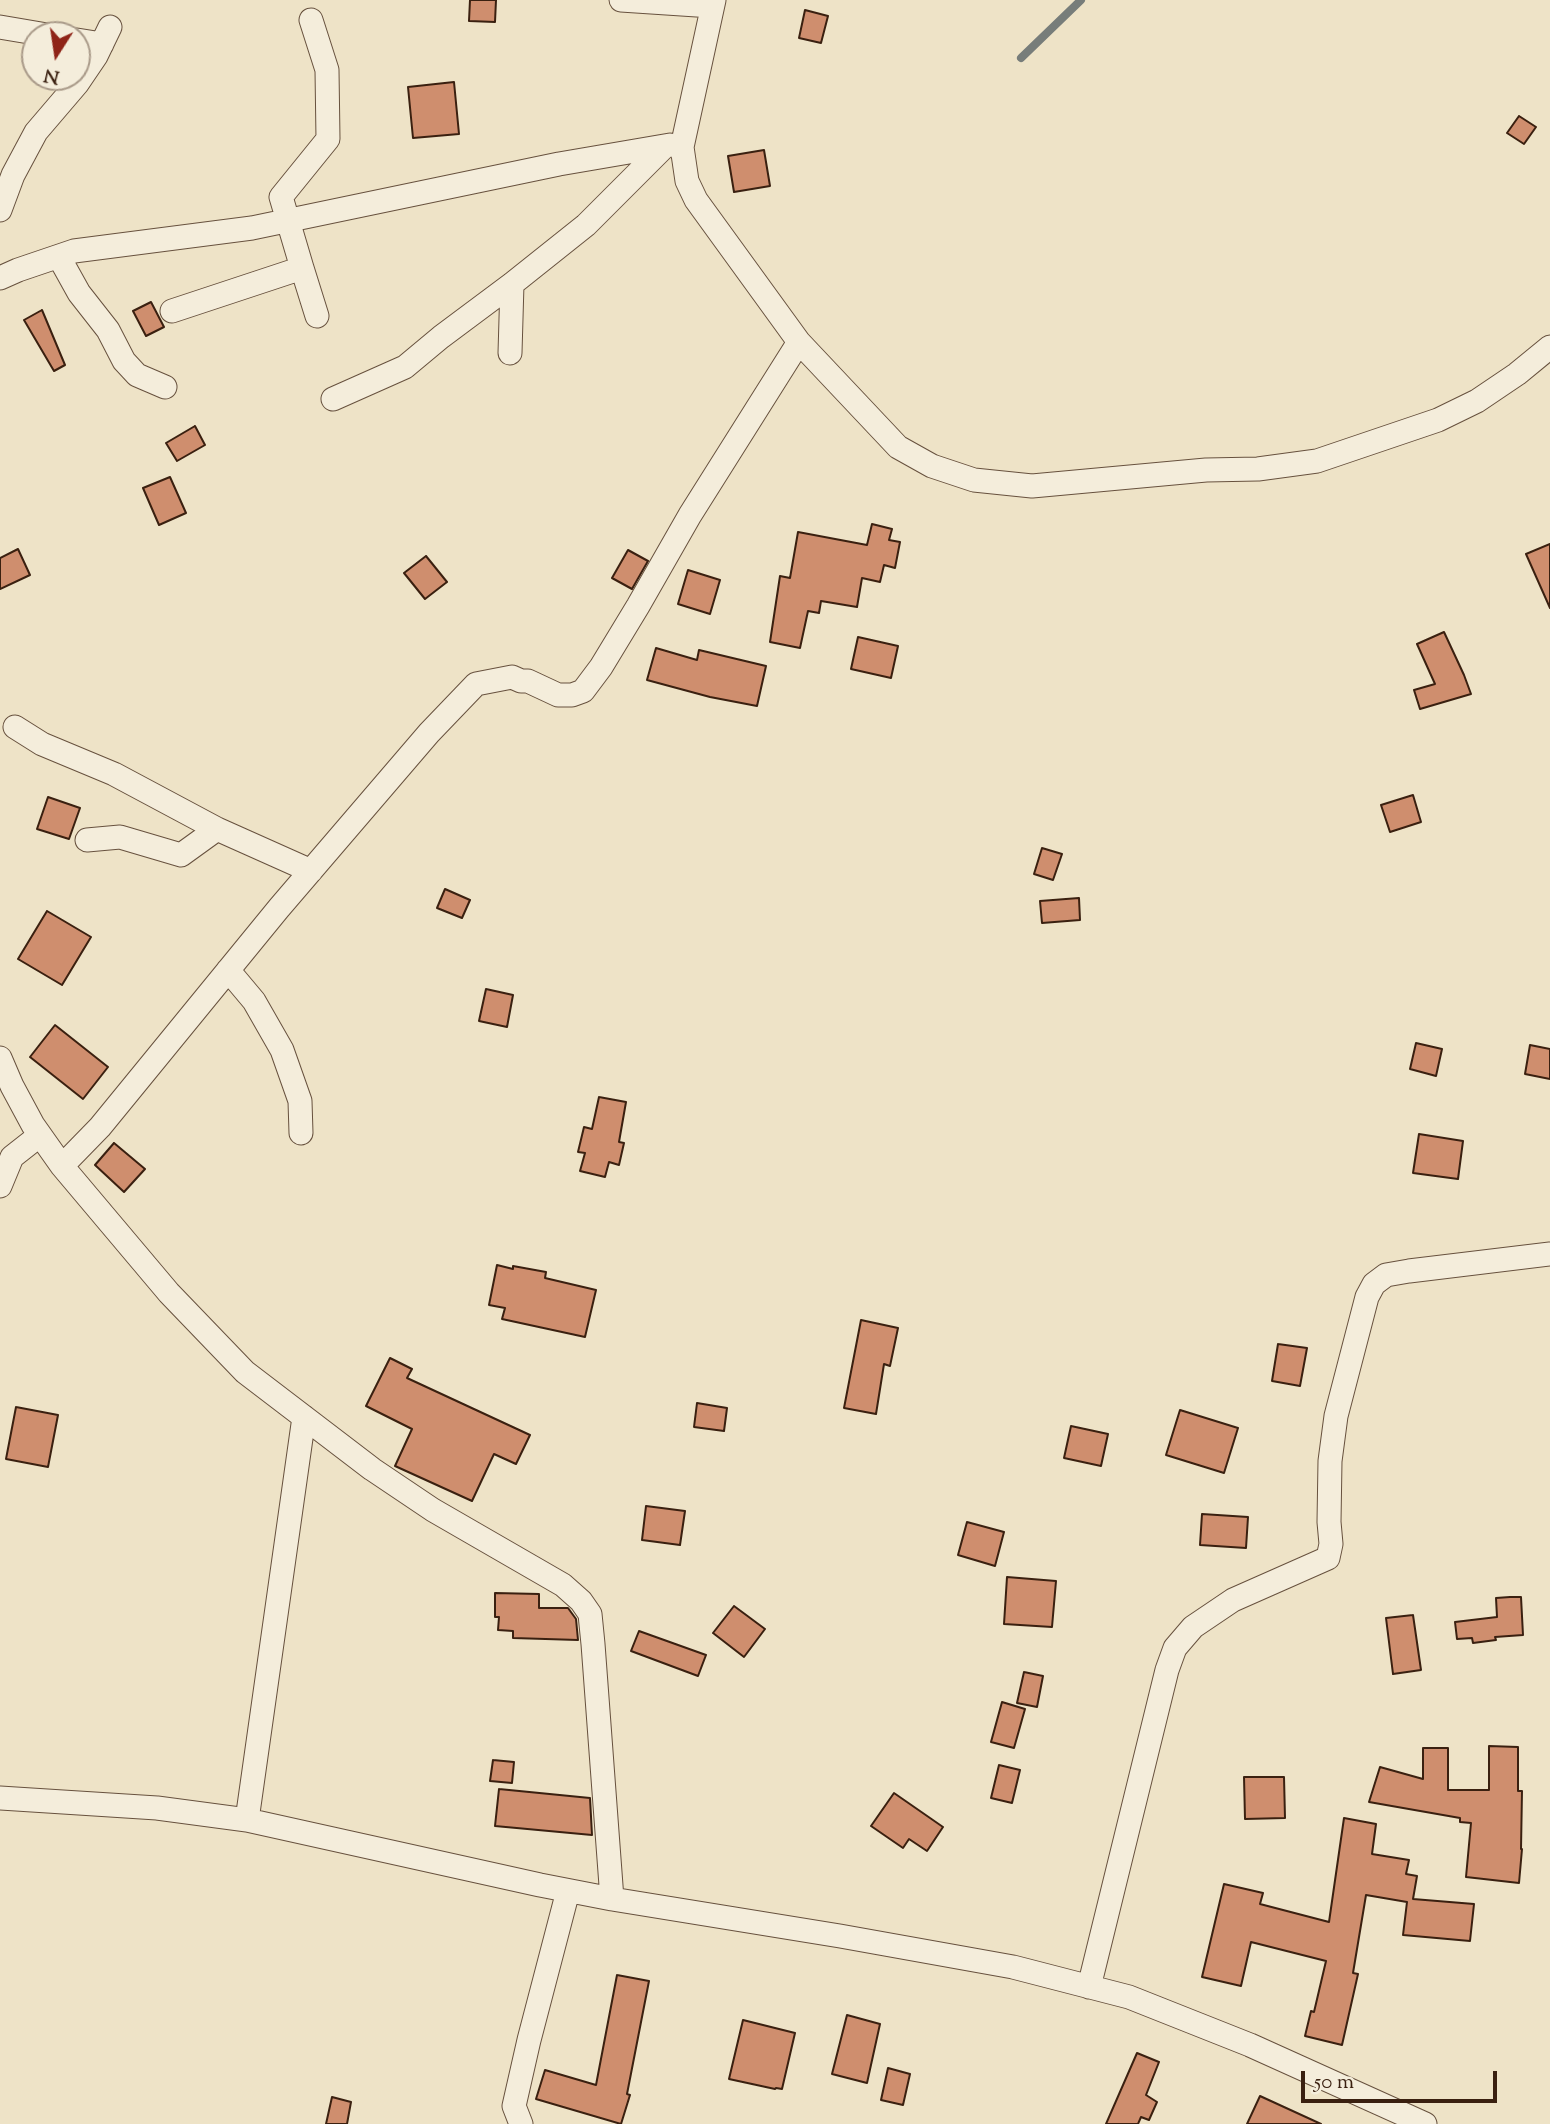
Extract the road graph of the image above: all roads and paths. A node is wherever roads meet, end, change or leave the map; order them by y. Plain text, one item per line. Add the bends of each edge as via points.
1 (621, 0) edge
2 (713, 3) edge
3 (311, 20) dead end
4 (0, 27) edge
5 (21, 31) edge
6 (91, 38) edge
7 (91, 63) edge
8 (70, 91) edge
9 (673, 147) junction
10 (0, 210) edge
11 (289, 220) junction
12 (58, 257) junction
13 (302, 268) junction
14 (0, 278) edge
15 (512, 284) junction
16 (172, 311) dead end
17 (317, 316) dead end
18 (799, 342) junction
19 (1550, 347) edge
20 (510, 353) dead end
21 (165, 387) dead end
22 (333, 398) dead end
23 (15, 727) dead end
24 (217, 829) junction
25 (87, 840) dead end
26 (312, 871) junction
27 (228, 970) junction
28 (0, 1058) edge
29 (301, 1133) dead end
30 (40, 1135) junction
31 (62, 1166) junction
32 (0, 1186) edge
33 (1550, 1254) edge
34 (304, 1417) junction
35 (0, 1798) edge
36 (247, 1820) junction
37 (568, 1891) junction
38 (612, 1899) junction
39 (1089, 1987) junction
40 (521, 2124) edge
41 (1425, 2124) edge

1 - 2 street
2 - 9 street
3 - 11 street via 327,70 328,139 281,197
4 - 5 street
6 - 7 street via 106,36
8 - 10 street via 36,132
9 - 11 street via 559,164
9 - 15 street
9 - 18 street via 696,200
11 - 12 street
11 - 13 street
12 - 14 street
12 - 21 street via 124,361 137,375
13 - 16 street
13 - 17 street
15 - 20 street
15 - 22 street via 405,367
18 - 19 street via 898,447 932,466 974,480 1032,485 1317,461 1438,420 1477,401
18 - 26 street via 583,691 558,695 512,677 476,684
23 - 24 street
24 - 25 street via 181,855 120,837
24 - 26 street
26 - 27 street
27 - 29 street via 254,1001 282,1050 300,1101
27 - 31 street via 100,1127
28 - 30 street
30 - 31 street
30 - 32 street via 12,1157
31 - 34 street via 205,1332 245,1371
33 - 39 street via 1409,1271 1386,1275 1374,1284 1335,1416 1328,1558 1233,1600 1193,1628 1175,1648
34 - 36 street
34 - 38 street via 433,1510 563,1584 590,1614
35 - 36 street via 157,1808
36 - 37 street
37 - 38 street
37 - 40 street via 514,2106
38 - 39 street via 1013,1967
39 - 41 street via 1129,1997 1250,2045

